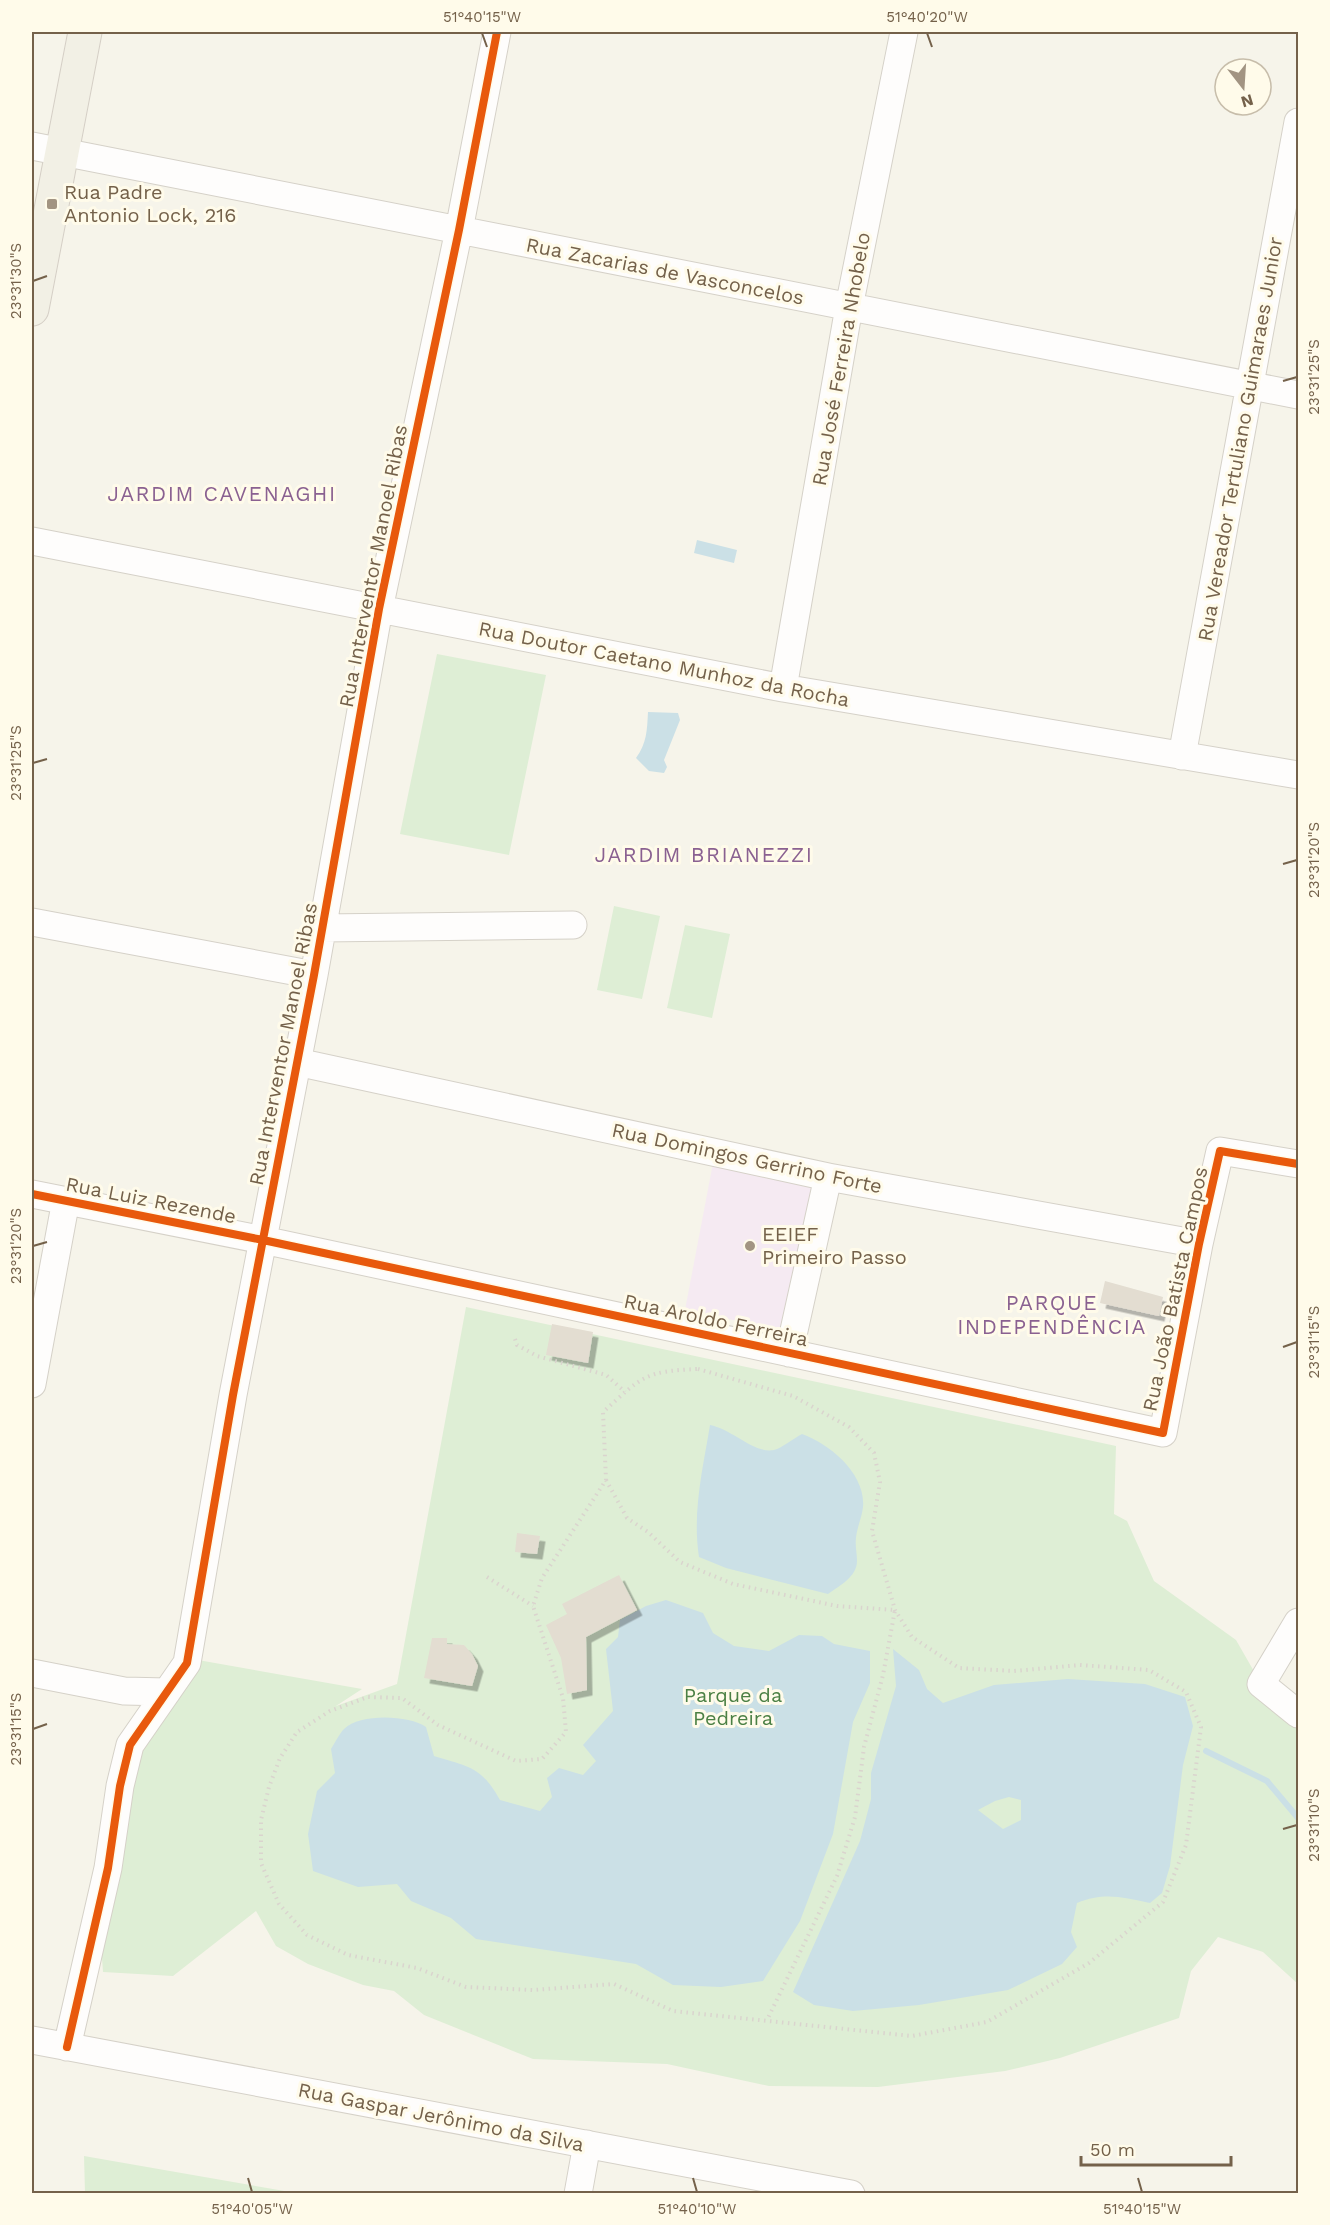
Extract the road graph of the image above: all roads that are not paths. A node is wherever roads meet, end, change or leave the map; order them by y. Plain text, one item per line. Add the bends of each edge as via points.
1 (85, 32) edge
2 (497, 32) edge
3 (904, 32) edge
4 (1299, 122) edge
5 (47, 149) edge
6 (459, 230) junction
7 (849, 307) junction
8 (32, 309) edge
9 (1250, 387) junction
10 (1299, 395) edge
11 (32, 541) edge
12 (379, 609) junction
13 (783, 688) junction
14 (1182, 756) junction
15 (1299, 775) edge
16 (32, 922) edge
17 (573, 925) dead end
18 (322, 928) junction
19 (314, 975) junction
20 (297, 1062) junction
21 (1299, 1164) edge
22 (828, 1177) junction
23 (32, 1194) edge
24 (66, 1200) junction
25 (263, 1240) junction
26 (1199, 1244) junction
27 (789, 1353) junction
28 (32, 1384) edge
29 (1163, 1433) joint
30 (1299, 1622) edge
31 (32, 1673) edge
32 (167, 1692) junction
33 (1299, 1714) edge
34 (32, 2040) edge
35 (67, 2047) junction
36 (587, 2144) junction
37 (578, 2193) edge
38 (851, 2193) edge

1 - 5 main road
2 - 6 street, Rua Interventor Manoel Ribas
3 - 7 street, Rua José Ferreira Nhobelo
4 - 9 street, Rua Vereador Tertuliano Guimaraes Junior
5 - 6 street, Rua Zacarias de Vasconcelos
5 - 8 main road
6 - 7 street, Rua Zacarias de Vasconcelos
6 - 12 street, Rua Interventor Manoel Ribas
7 - 9 street, Rua Zacarias de Vasconcelos
7 - 13 street, Rua José Ferreira Nhobelo
9 - 10 street, Rua Zacarias de Vasconcelos
9 - 14 street, Rua Vereador Tertuliano Guimaraes Junior
11 - 12 street, Rua Doutor Caetano Munhoz da Rocha
12 - 13 street, Rua Doutor Caetano Munhoz da Rocha
12 - 18 street, Rua Interventor Manoel Ribas
13 - 14 street, Rua Doutor Caetano Munhoz da Rocha
14 - 15 street, Rua Doutor Caetano Munhoz da Rocha
16 - 19 street
17 - 18 street
18 - 19 street, Rua Interventor Manoel Ribas
19 - 20 street, Rua Interventor Manoel Ribas
20 - 22 street, Rua Domingos Gerrino Forte
20 - 25 street, Rua Interventor Manoel Ribas
21 - 26 street, Rua João Batista Campos via 1220,1151
22 - 26 street, Rua Domingos Gerrino Forte
22 - 27 street
23 - 24 street, Rua Luiz Rezende
24 - 25 street, Rua Luiz Rezende
24 - 28 street
25 - 27 street, Rua Aroldo Ferreira
25 - 32 street, Rua Interventor Manoel Ribas via 187,1663
26 - 29 street, Rua João Batista Campos
27 - 29 street, Rua Aroldo Ferreira
30 - 33 street via 1261,1684
31 - 32 street via 124,1691
32 - 35 street, Rua Interventor Manoel Ribas via 130,1745 108,1868
34 - 35 street, Rua Gaspar Jerônimo da Silva
35 - 36 street, Rua Gaspar Jerônimo da Silva
36 - 37 street
36 - 38 street, Rua Gaspar Jerônimo da Silva

